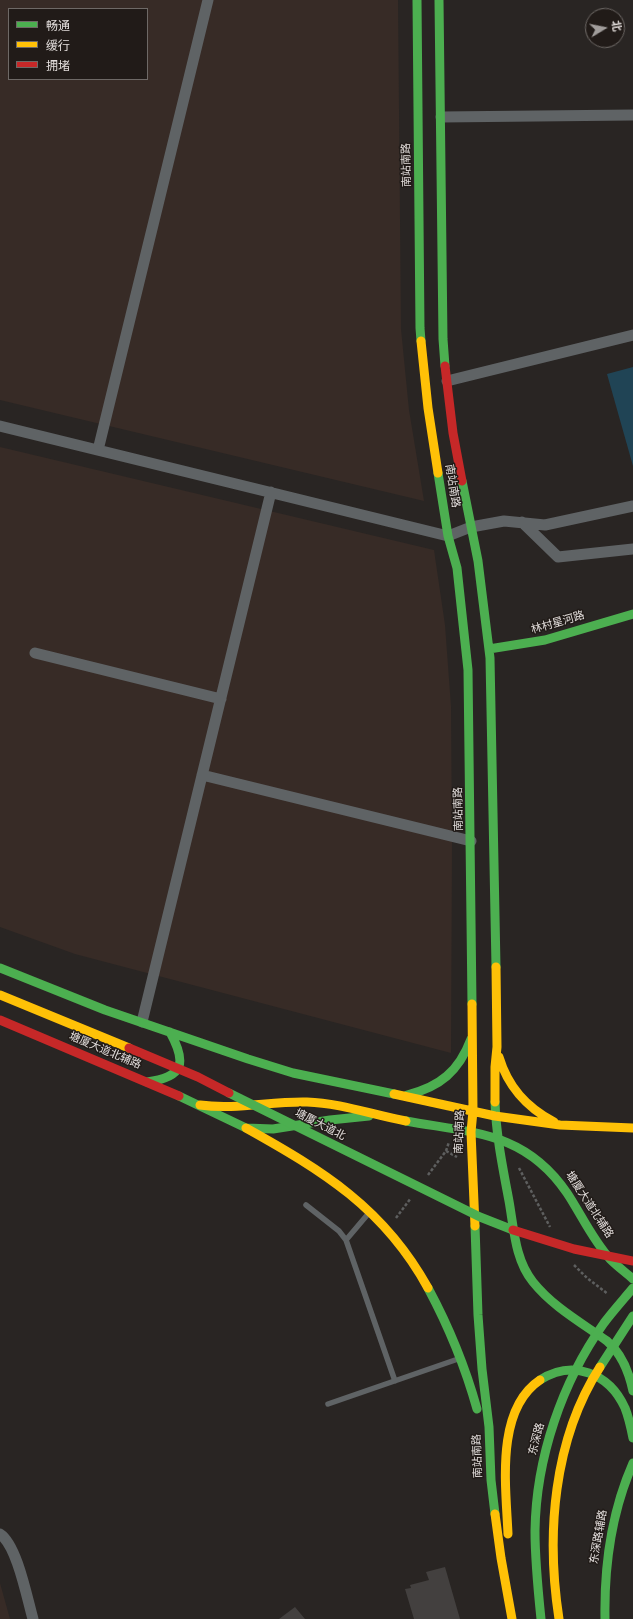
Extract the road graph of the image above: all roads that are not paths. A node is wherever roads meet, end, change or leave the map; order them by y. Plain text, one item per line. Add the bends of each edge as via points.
1 (208, 0) edge
2 (417, 0) edge
3 (439, 0) edge
4 (633, 115) edge
5 (441, 116) junction
6 (633, 335) edge
7 (447, 381) junction
8 (0, 426) edge
9 (98, 450) junction
10 (271, 492) junction
11 (633, 506) edge
12 (522, 522) junction
13 (471, 527) junction
14 (448, 536) junction
15 (633, 550) edge
16 (633, 614) edge
17 (489, 649) junction
18 (35, 653) dead end
19 (221, 699) junction
20 (202, 775) junction
21 (471, 841) junction
22 (0, 968) edge
23 (0, 995) edge
24 (0, 1020) edge
25 (142, 1022) junction
26 (170, 1032) junction
27 (473, 1034) junction
28 (497, 1047) junction
29 (147, 1082) junction
30 (396, 1096) junction
31 (200, 1105) junction
32 (473, 1111) junction
33 (382, 1116) junction
34 (495, 1116) junction
35 (560, 1125) junction
36 (246, 1128) junction
37 (633, 1128) edge
38 (470, 1132) junction
39 (498, 1138) junction
40 (306, 1205) dead end
41 (370, 1212) junction
42 (346, 1240) junction
43 (633, 1261) edge
44 (633, 1279) edge
45 (633, 1288) edge
46 (633, 1316) edge
47 (611, 1345) junction
48 (630, 1356) dead end
49 (461, 1358) junction
50 (395, 1381) junction
51 (633, 1391) edge
52 (328, 1404) dead end
53 (632, 1448) edge
54 (630, 1472) edge
55 (490, 1480) junction
56 (0, 1534) edge
57 (33, 1619) edge
58 (513, 1619) edge
59 (541, 1619) edge
60 (559, 1619) edge
61 (605, 1619) edge

1 - 9 street
2 - 14 main road, 南站南路 via 420,328 428,408
3 - 5 main road, 南站南路
4 - 5 street
5 - 7 main road, 南站南路 via 442,297
6 - 7 street
7 - 13 main road, 南站南路 via 453,433
8 - 9 street
9 - 10 street
10 - 14 street
10 - 19 street
11 - 12 street via 545,524
12 - 13 street via 504,521
12 - 15 street via 558,557
13 - 14 street
13 - 17 main road, 南站南路
14 - 21 main road, 南站南路 via 457,568 468,670
16 - 17 main road, 林村星河路 via 553,638
17 - 28 main road, 南站南路
18 - 19 street
19 - 20 street
20 - 21 street
20 - 25 street
21 - 27 main road, 南站南路
22 - 25 main road
23 - 43 main road, 塘厦大道北, bridge via 198,1077 480,1217 557,1245 594,1255
24 - 29 main road, 塘厦大道北辅路
25 - 26 main road
26 - 29 main road via 179,1051 178,1068 165,1080
26 - 30 main road via 293,1073
27 - 30 main road via 464,1055 451,1074 436,1087 417,1094
27 - 32 main road, 南站南路
28 - 34 main road, 南站南路 via 494,1078
28 - 35 main road via 506,1078 514,1092 538,1113
29 - 31 main road, 塘厦大道北辅路
30 - 32 main road
31 - 33 main road, 塘厦大道北辅路 via 226,1108 288,1102 322,1102 349,1106
31 - 36 main road, 塘厦大道北辅路
32 - 34 main road
32 - 38 main road, 南站南路
33 - 36 main road, 塘厦大道北辅路 via 330,1120 273,1129
33 - 38 main road, 塘厦大道北辅路
34 - 35 main road
34 - 39 main road, 南站南路
35 - 37 main road
36 - 41 main road via 314,1167
38 - 39 main road, 塘厦大道北辅路
38 - 55 main road, 南站南路 via 478,1315 489,1428
39 - 44 main road, 塘厦大道北辅路 via 520,1147 544,1165 568,1194 599,1244
39 - 47 main road, 南站南路 via 517,1243 532,1281
40 - 42 lane via 339,1231
41 - 42 lane
41 - 49 main road via 410,1260 443,1317
42 - 50 lane
45 - 59 main road, 东深路, bridge via 609,1317 578,1366 564,1394 543,1457 534,1531 535,1573
46 - 60 main road, bridge via 590,1382 568,1437 560,1469 553,1543
47 - 48 main road
47 - 51 main road, 南站南路 via 626,1369
49 - 50 lane
49 - 55 main road via 478,1414
50 - 52 lane
53 - 54 main road, 东深路辅路
53 - 58 main road via 628,1414 622,1401 606,1381 594,1374 568,1370 543,1377 518,1402 508,1433 507,1457 508,1544
54 - 61 main road, 东深路辅路 via 616,1506 610,1532 604,1589
55 - 58 main road, 南站南路
56 - 57 street via 6,1538 14,1553

